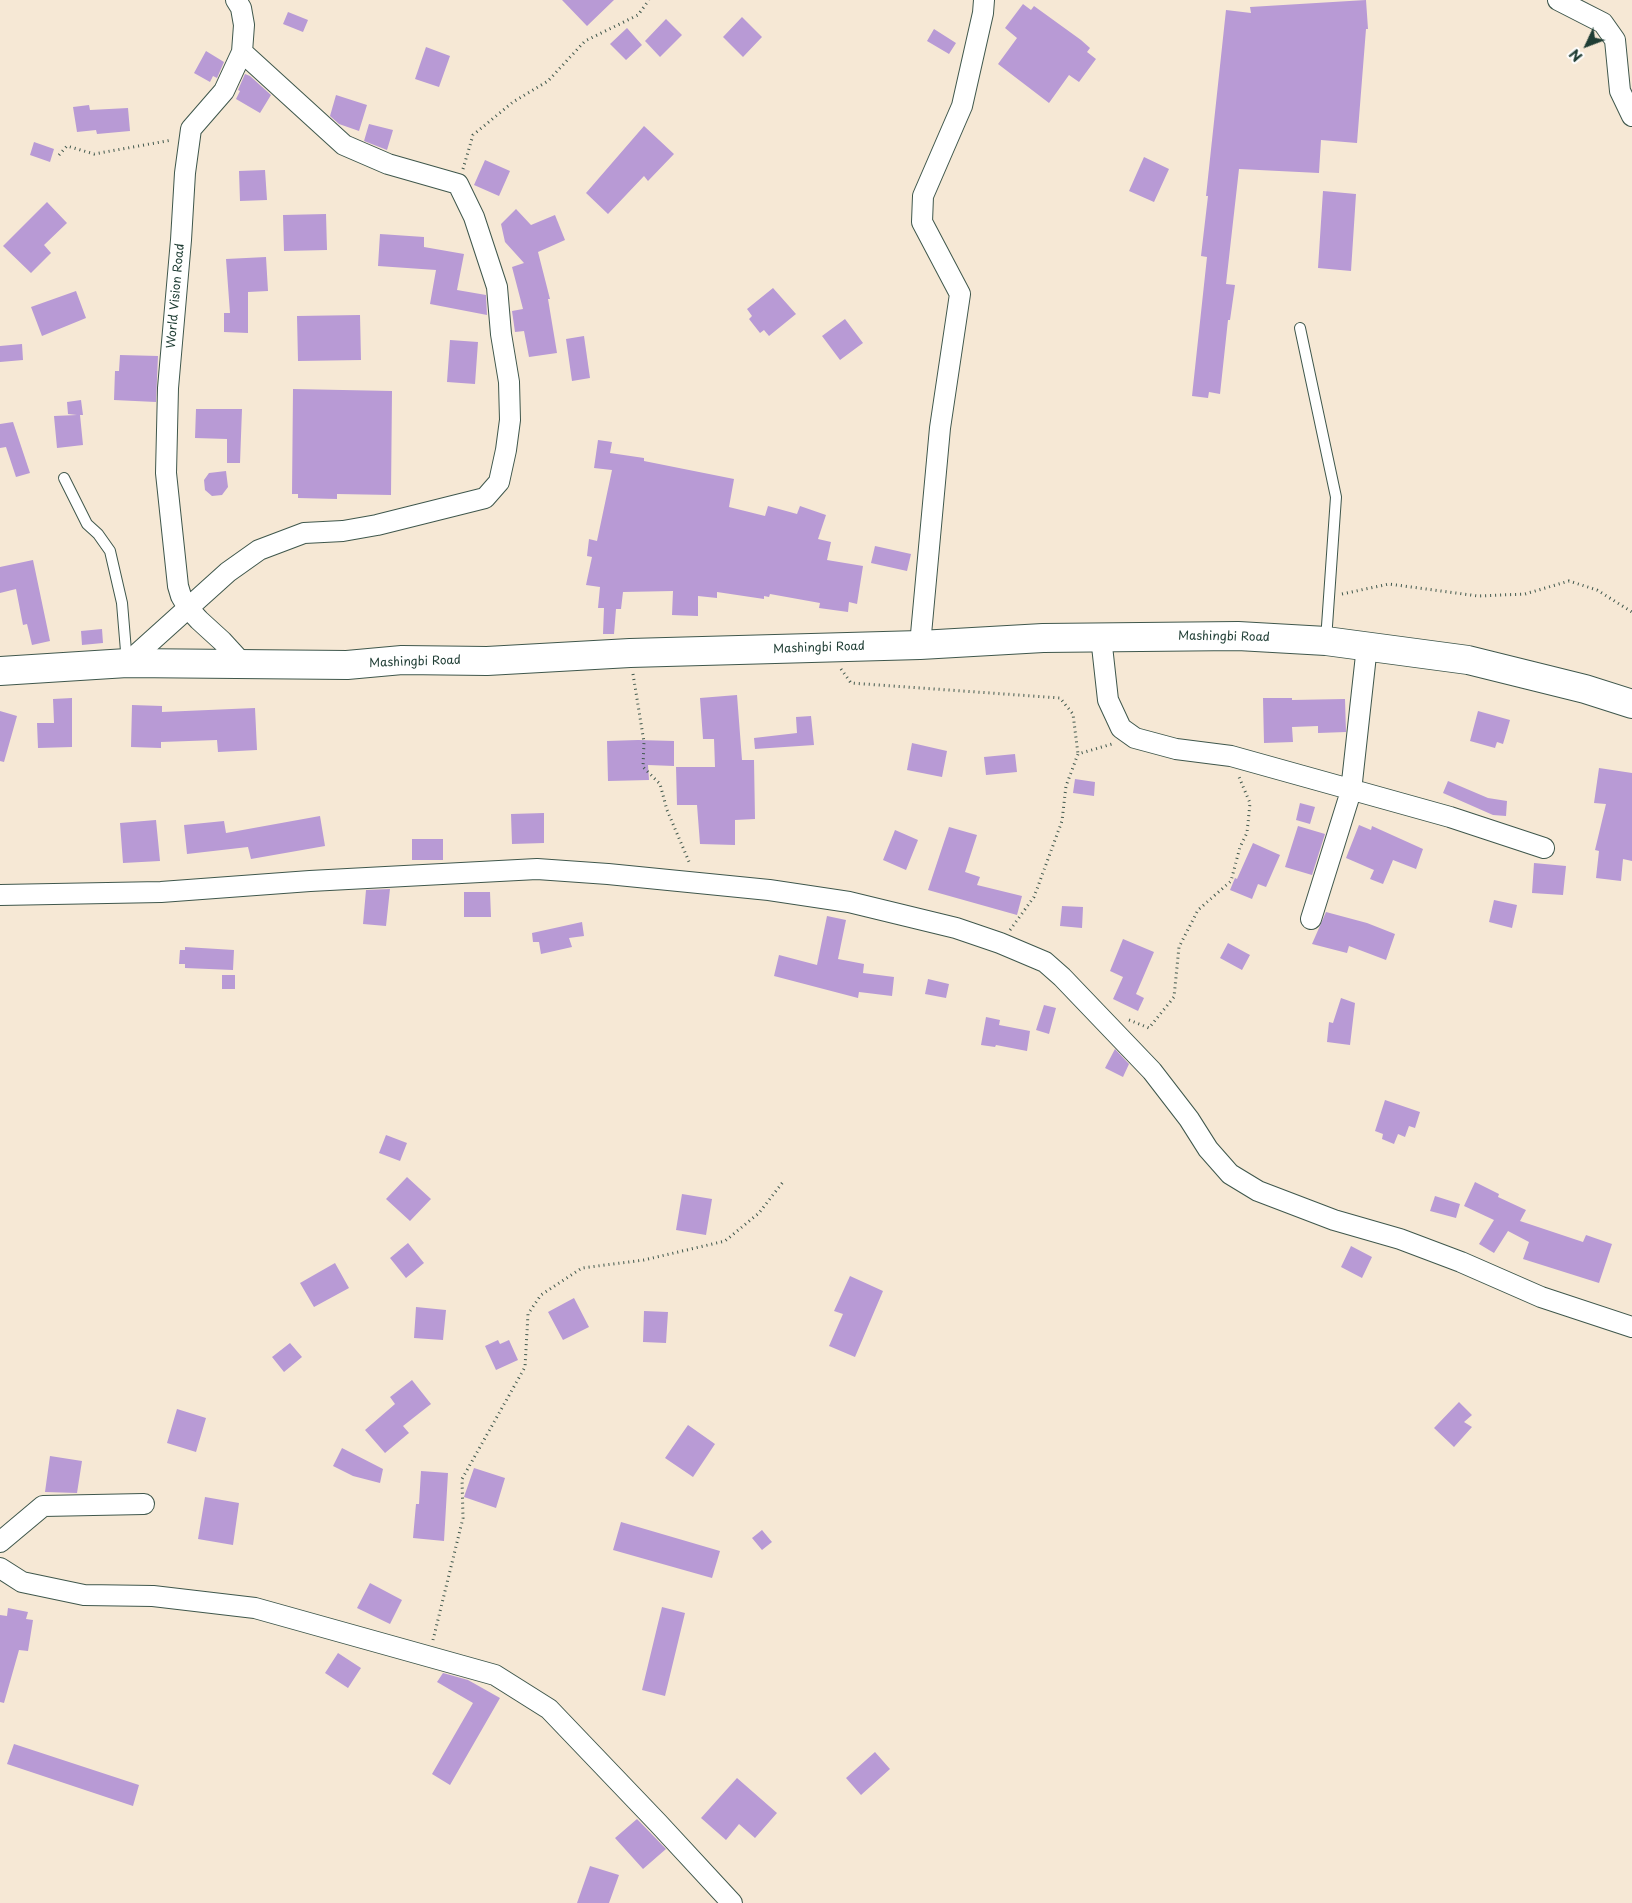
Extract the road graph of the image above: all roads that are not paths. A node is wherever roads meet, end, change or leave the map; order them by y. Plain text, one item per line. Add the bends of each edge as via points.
1 (236, 0) edge
2 (984, 0) edge
3 (1558, 0) edge
4 (242, 52) junction
5 (1632, 116) edge
6 (1300, 328) dead end
7 (64, 478) dead end
8 (188, 608) junction
9 (1101, 637) junction
10 (1326, 640) junction
11 (920, 645) junction
12 (1367, 646) junction
13 (127, 663) junction
14 (244, 665) junction
15 (0, 671) edge
16 (1632, 704) edge
17 (1351, 790) junction
18 (1544, 848) dead end
19 (0, 895) edge
20 (1311, 919) dead end
21 (1632, 1327) edge
22 (144, 1504) dead end
23 (0, 1542) edge
24 (0, 1568) edge
25 (732, 1903) edge

1 - 4 street via 244,25
2 - 11 street via 984,13 962,106 923,196 922,222 960,294 940,428
3 - 5 street via 1603,23 1615,40 1620,91
4 - 8 street, World Vision Road via 224,90 191,129 185,173 168,388 166,473 178,586
4 - 8 street via 344,145 388,164 458,184 474,217 497,287 509,382 510,420 499,482 485,498 343,531 304,533 259,550 228,572
6 - 10 lane via 1336,497
7 - 13 lane via 87,524 110,551 122,603
8 - 13 street
8 - 14 street
9 - 10 main road, Mashingbi Road via 1238,636
9 - 11 main road, Mashingbi Road
9 - 17 street via 1108,700 1121,728 1135,738 1176,749 1231,756
10 - 12 main road, Mashingbi Road
11 - 14 main road, Mashingbi Road via 487,661
12 - 16 main road, Mashingbi Road via 1468,660
12 - 17 street
13 - 14 main road, Mashingbi Road
13 - 15 main road, Mashingbi Road
17 - 18 street
17 - 20 street
19 - 21 street via 161,892 537,869 769,890 849,902 956,928 1045,962 1152,1071 1208,1150 1230,1174 1258,1192 1334,1220 1400,1239 1541,1297
22 - 23 street via 43,1506
24 - 25 street via 22,1582 84,1595 153,1596 256,1608 495,1675 549,1709

